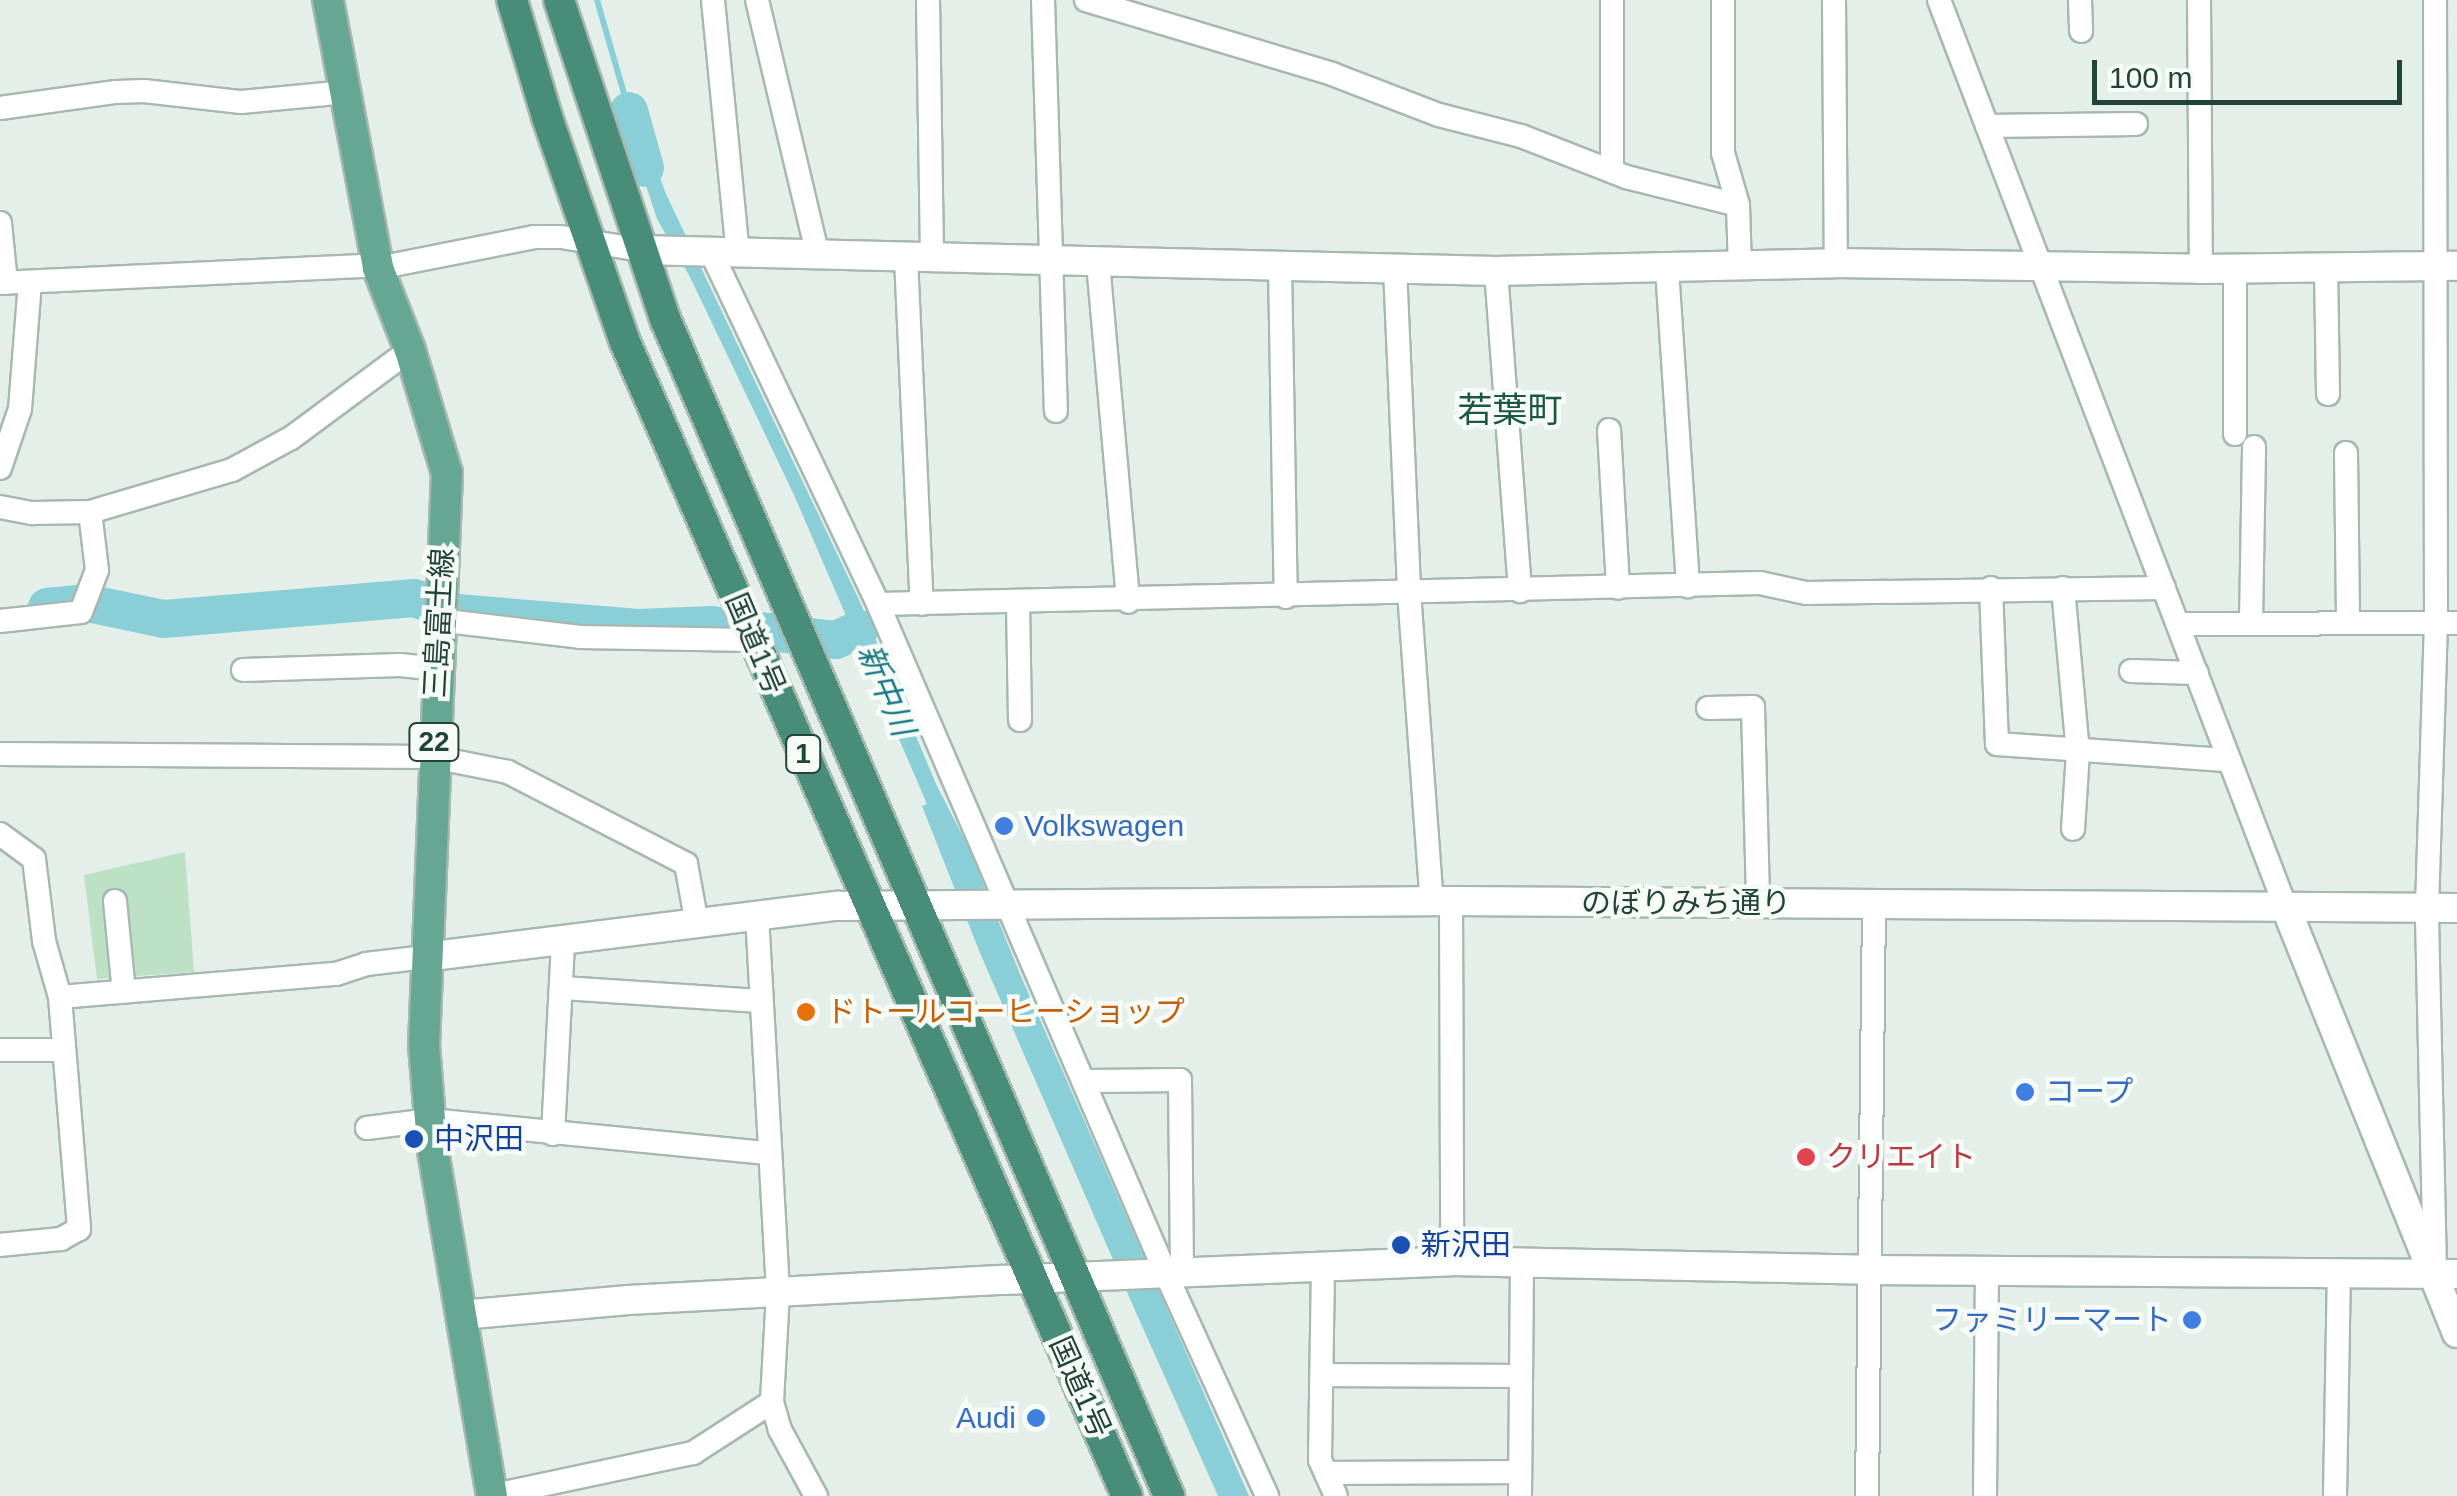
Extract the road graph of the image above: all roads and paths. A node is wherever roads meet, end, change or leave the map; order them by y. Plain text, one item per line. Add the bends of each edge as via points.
1 (328, 0) edge
2 (512, 0) edge
3 (558, 0) edge
4 (712, 0) edge
5 (757, 0) edge
6 (928, 0) edge
7 (1043, 0) edge
8 (1086, 0) edge
9 (1612, 0) edge
10 (1723, 0) edge
11 (1834, 0) edge
12 (1939, 0) edge
13 (2080, 0) edge
14 (2198, 0) edge
15 (2435, 0) edge
16 (2081, 30) dead end
17 (347, 92) junction
18 (0, 108) edge
19 (2136, 124) dead end
20 (1986, 126) junction
21 (1612, 171) junction
22 (1738, 205) junction
23 (0, 223) edge
24 (590, 241) junction
25 (646, 250) junction
26 (717, 252) junction
27 (818, 256) junction
28 (919, 258) junction
29 (1050, 262) junction
30 (1098, 263) junction
31 (1836, 263) junction
32 (2039, 265) junction
33 (1280, 266) junction
34 (2447, 266) edge
35 (378, 267) junction
36 (1395, 268) junction
37 (1740, 268) junction
38 (2234, 268) junction
39 (2326, 268) junction
40 (1667, 269) junction
41 (2201, 269) junction
42 (1496, 271) junction
43 (12, 283) edge
44 (410, 350) junction
45 (2328, 394) dead end
46 (1056, 411) dead end
47 (1608, 430) dead end
48 (2346, 453) dead end
49 (0, 468) edge
50 (0, 507) edge
51 (90, 512) junction
52 (1688, 586) junction
53 (1618, 588) junction
54 (1991, 588) junction
55 (2063, 588) junction
56 (2164, 588) junction
57 (1520, 591) junction
58 (1409, 592) junction
59 (1286, 596) junction
60 (1128, 602) junction
61 (878, 604) junction
62 (922, 604) junction
63 (1018, 604) junction
64 (0, 620) edge
65 (438, 620) junction
66 (2251, 622) junction
67 (2348, 622) junction
68 (2446, 623) edge
69 (2178, 624) junction
70 (753, 640) junction
71 (436, 668) junction
72 (243, 670) dead end
73 (2131, 671) dead end
74 (2196, 673) junction
75 (1708, 708) dead end
76 (1020, 720) dead end
77 (2078, 752) junction
78 (0, 754) edge
79 (433, 757) junction
80 (2228, 760) junction
81 (2073, 828) dead end
82 (0, 834) edge
83 (114, 901) dead end
84 (1441, 902) junction
85 (1758, 903) junction
86 (924, 904) junction
87 (1009, 904) junction
88 (1874, 904) junction
89 (869, 906) junction
90 (2286, 908) junction
91 (2427, 908) junction
92 (2457, 908) edge
93 (757, 915) junction
94 (697, 924) junction
95 (563, 940) junction
96 (426, 957) junction
97 (563, 988) junction
98 (124, 992) junction
99 (60, 997) junction
100 (760, 1000) junction
101 (0, 1050) edge
102 (62, 1050) junction
103 (1086, 1081) junction
104 (430, 1120) junction
105 (366, 1128) dead end
106 (553, 1134) junction
107 (768, 1153) junction
108 (0, 1245) edge
109 (1452, 1261) junction
110 (1522, 1263) junction
111 (1323, 1267) junction
112 (1868, 1270) junction
113 (1988, 1270) junction
114 (2339, 1272) junction
115 (1174, 1273) junction
116 (2446, 1273) edge
117 (1087, 1277) junction
118 (1033, 1280) junction
119 (778, 1293) junction
120 (461, 1315) junction
121 (2457, 1333) edge
122 (1322, 1375) junction
123 (1521, 1376) junction
124 (772, 1402) junction
125 (1520, 1472) junction
126 (1326, 1473) junction
127 (491, 1496) edge
128 (816, 1496) edge
129 (1128, 1496) edge
130 (1169, 1496) edge
131 (1267, 1496) edge
132 (1336, 1496) edge
133 (1520, 1496) edge
134 (1867, 1496) edge
135 (1985, 1496) edge
136 (2335, 1496) edge

1 - 17 main road, 三島富士線 / 22
2 - 24 highway, 国道1号 / 1
3 - 25 highway, 国道1号 / 1
4 - 26 street
5 - 27 street
6 - 28 street
7 - 29 street
8 - 21 street via 1332,74
9 - 21 street
10 - 22 street via 1723,153
11 - 31 street
12 - 20 street
13 - 16 street
14 - 41 street
15 - 34 street
17 - 18 street via 241,102 130,91
17 - 35 main road, 三島富士線 / 22
19 - 20 street
20 - 32 street
21 - 22 street
22 - 37 street
23 - 43 street
24 - 25 street
24 - 35 street via 534,237
24 - 70 highway, 国道1号 / 1 via 625,342
25 - 26 street
25 - 86 highway, 国道1号 / 1 via 666,320
26 - 27 street
26 - 61 street
27 - 28 street
28 - 29 street
28 - 62 street
29 - 30 street
29 - 46 street
30 - 33 street
30 - 60 street
31 - 32 street
31 - 37 street
32 - 41 street
32 - 56 street
33 - 36 street
33 - 59 street
34 - 39 street
34 - 68 street
35 - 43 street
35 - 44 main road, 三島富士線 / 22
36 - 42 street
36 - 58 street
37 - 40 street
38 - 39 street
38 - 41 street
38 - 66 street
39 - 45 street
40 - 42 street
40 - 52 street
42 - 57 street
43 - 49 street via 20,409
44 - 51 street via 265,455
44 - 65 main road, 三島富士線 / 22 via 447,474
47 - 53 street
48 - 67 street
50 - 51 street via 32,514
51 - 64 street via 97,570 81,612
52 - 53 street
52 - 54 street via 1760,583 1806,594
53 - 57 street
54 - 55 street
54 - 77 street via 1997,744
55 - 56 street
55 - 77 street
56 - 69 street
57 - 58 street
58 - 59 street
58 - 84 street
59 - 60 street
60 - 63 street
61 - 62 street
61 - 87 street
62 - 63 street
63 - 76 street
65 - 70 street via 580,637
65 - 71 main road, 三島富士線 / 22
66 - 67 street
66 - 69 street
67 - 68 street
68 - 91 street
69 - 74 street
70 - 89 highway, 国道1号 / 1
71 - 72 street
71 - 79 main road, 三島富士線 / 22
73 - 74 street
74 - 80 street
75 - 85 street via 1753,706
77 - 80 street
77 - 81 street
78 - 79 street
79 - 94 street via 508,772 686,864
79 - 96 main road, 三島富士線 / 22
80 - 90 street
82 - 99 street via 34,859 44,941
83 - 98 street
84 - 85 street, のぼりみち通り
84 - 87 street, のぼりみち通り
84 - 109 street
85 - 88 street, のぼりみち通り
86 - 87 street, のぼりみち通り
86 - 89 street, のぼりみち通り
86 - 117 highway, 国道1号 / 1
87 - 103 street
88 - 90 street, のぼりみち通り
88 - 112 street
89 - 93 street, のぼりみち通り
89 - 118 highway, 国道1号 / 1
90 - 91 street, のぼりみち通り
90 - 116 street
91 - 92 street, のぼりみち通り
91 - 116 street
93 - 94 street, のぼりみち通り
93 - 100 street
94 - 95 street, のぼりみち通り
95 - 96 street, のぼりみち通り
95 - 97 street
96 - 98 street via 336,974
96 - 104 main road, 三島富士線 / 22
97 - 100 street
97 - 106 street
98 - 99 street
99 - 102 street
100 - 107 street
101 - 102 street
102 - 108 street via 79,1229 61,1240
103 - 115 street
103 - 115 street via 1180,1080
104 - 105 street
104 - 106 street
104 - 120 main road, 三島富士線 / 22
106 - 107 street
107 - 119 street
109 - 110 street
109 - 111 street
110 - 112 street
110 - 123 street
111 - 115 street
111 - 122 street
112 - 113 street
112 - 134 street
113 - 114 street
113 - 135 street
114 - 116 street
114 - 136 street
115 - 117 street
115 - 131 street
116 - 121 street
117 - 118 street
117 - 130 highway, 国道1号 / 1
118 - 119 street
118 - 129 highway, 国道1号 / 1
119 - 120 street
119 - 124 street
120 - 127 main road, 三島富士線 / 22
122 - 123 street
122 - 126 street via 1320,1460
123 - 125 street
124 - 127 street via 694,1454
124 - 128 street
125 - 126 street
125 - 133 street
126 - 132 street

